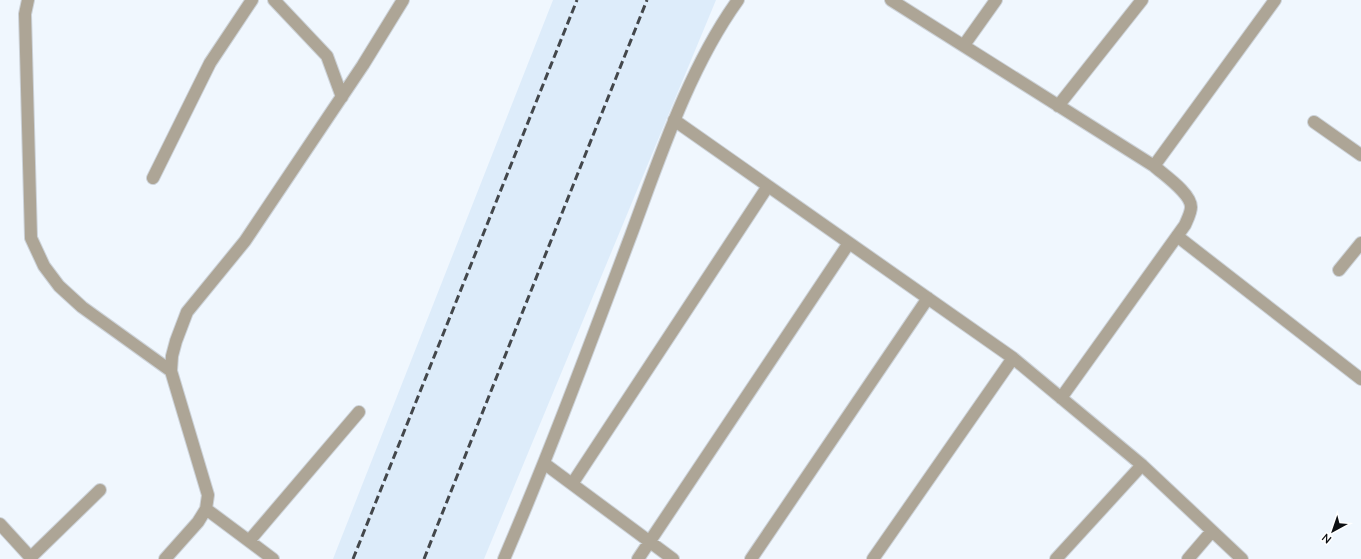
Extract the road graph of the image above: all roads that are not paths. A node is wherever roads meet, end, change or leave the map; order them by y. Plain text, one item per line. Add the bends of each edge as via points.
1 (28, 0) edge
2 (252, 0) edge
3 (274, 0) edge
4 (403, 0) edge
5 (738, 0) edge
6 (891, 0) edge
7 (996, 0) edge
8 (1142, 0) edge
9 (1276, 0) edge
10 (964, 45) junction
11 (342, 97) junction
12 (1058, 106) junction
13 (674, 120) junction
14 (1314, 122) dead end
15 (1361, 155) edge
16 (1154, 166) junction
17 (153, 178) dead end
18 (768, 186) junction
19 (1177, 236) junction
20 (849, 243) junction
21 (1361, 243) edge
22 (1339, 270) dead end
23 (928, 298) junction
24 (1013, 358) junction
25 (171, 371) junction
26 (1361, 379) edge
27 (1061, 398) junction
28 (360, 412) dead end
29 (545, 464) junction
30 (1142, 465) junction
31 (572, 484) junction
32 (100, 490) dead end
33 (206, 509) junction
34 (0, 524) edge
35 (1212, 531) junction
36 (249, 541) junction
37 (650, 542) junction
38 (31, 558) edge
39 (165, 559) edge
40 (273, 559) edge
41 (504, 559) edge
42 (638, 559) edge
43 (673, 559) edge
44 (751, 559) edge
45 (873, 559) edge
46 (1056, 559) edge
47 (1188, 559) edge
48 (1242, 559) edge

1 - 25 street via 25,14 31,238 44,266 59,286 82,307
2 - 17 street via 210,63
3 - 11 street via 327,56
4 - 11 street
5 - 13 street via 721,24
6 - 10 street
7 - 10 street
8 - 12 street
9 - 16 street
10 - 12 street
11 - 25 street via 245,240 187,312 174,346
12 - 16 street
13 - 18 street
13 - 29 street
14 - 15 street
16 - 19 street via 1176,184 1190,200 1191,209 1185,225
18 - 20 street
18 - 31 street
19 - 26 street
19 - 27 street
20 - 23 street
20 - 37 street
21 - 22 street
23 - 24 street
23 - 44 street
24 - 27 street
24 - 45 street
25 - 33 street via 208,495
27 - 30 street
28 - 36 street
29 - 31 street
29 - 41 street
30 - 35 street
30 - 46 street
31 - 37 street
32 - 38 street
33 - 36 street
33 - 39 street via 188,535
34 - 38 street
35 - 47 street
35 - 48 street
36 - 40 street
37 - 42 street
37 - 43 street

